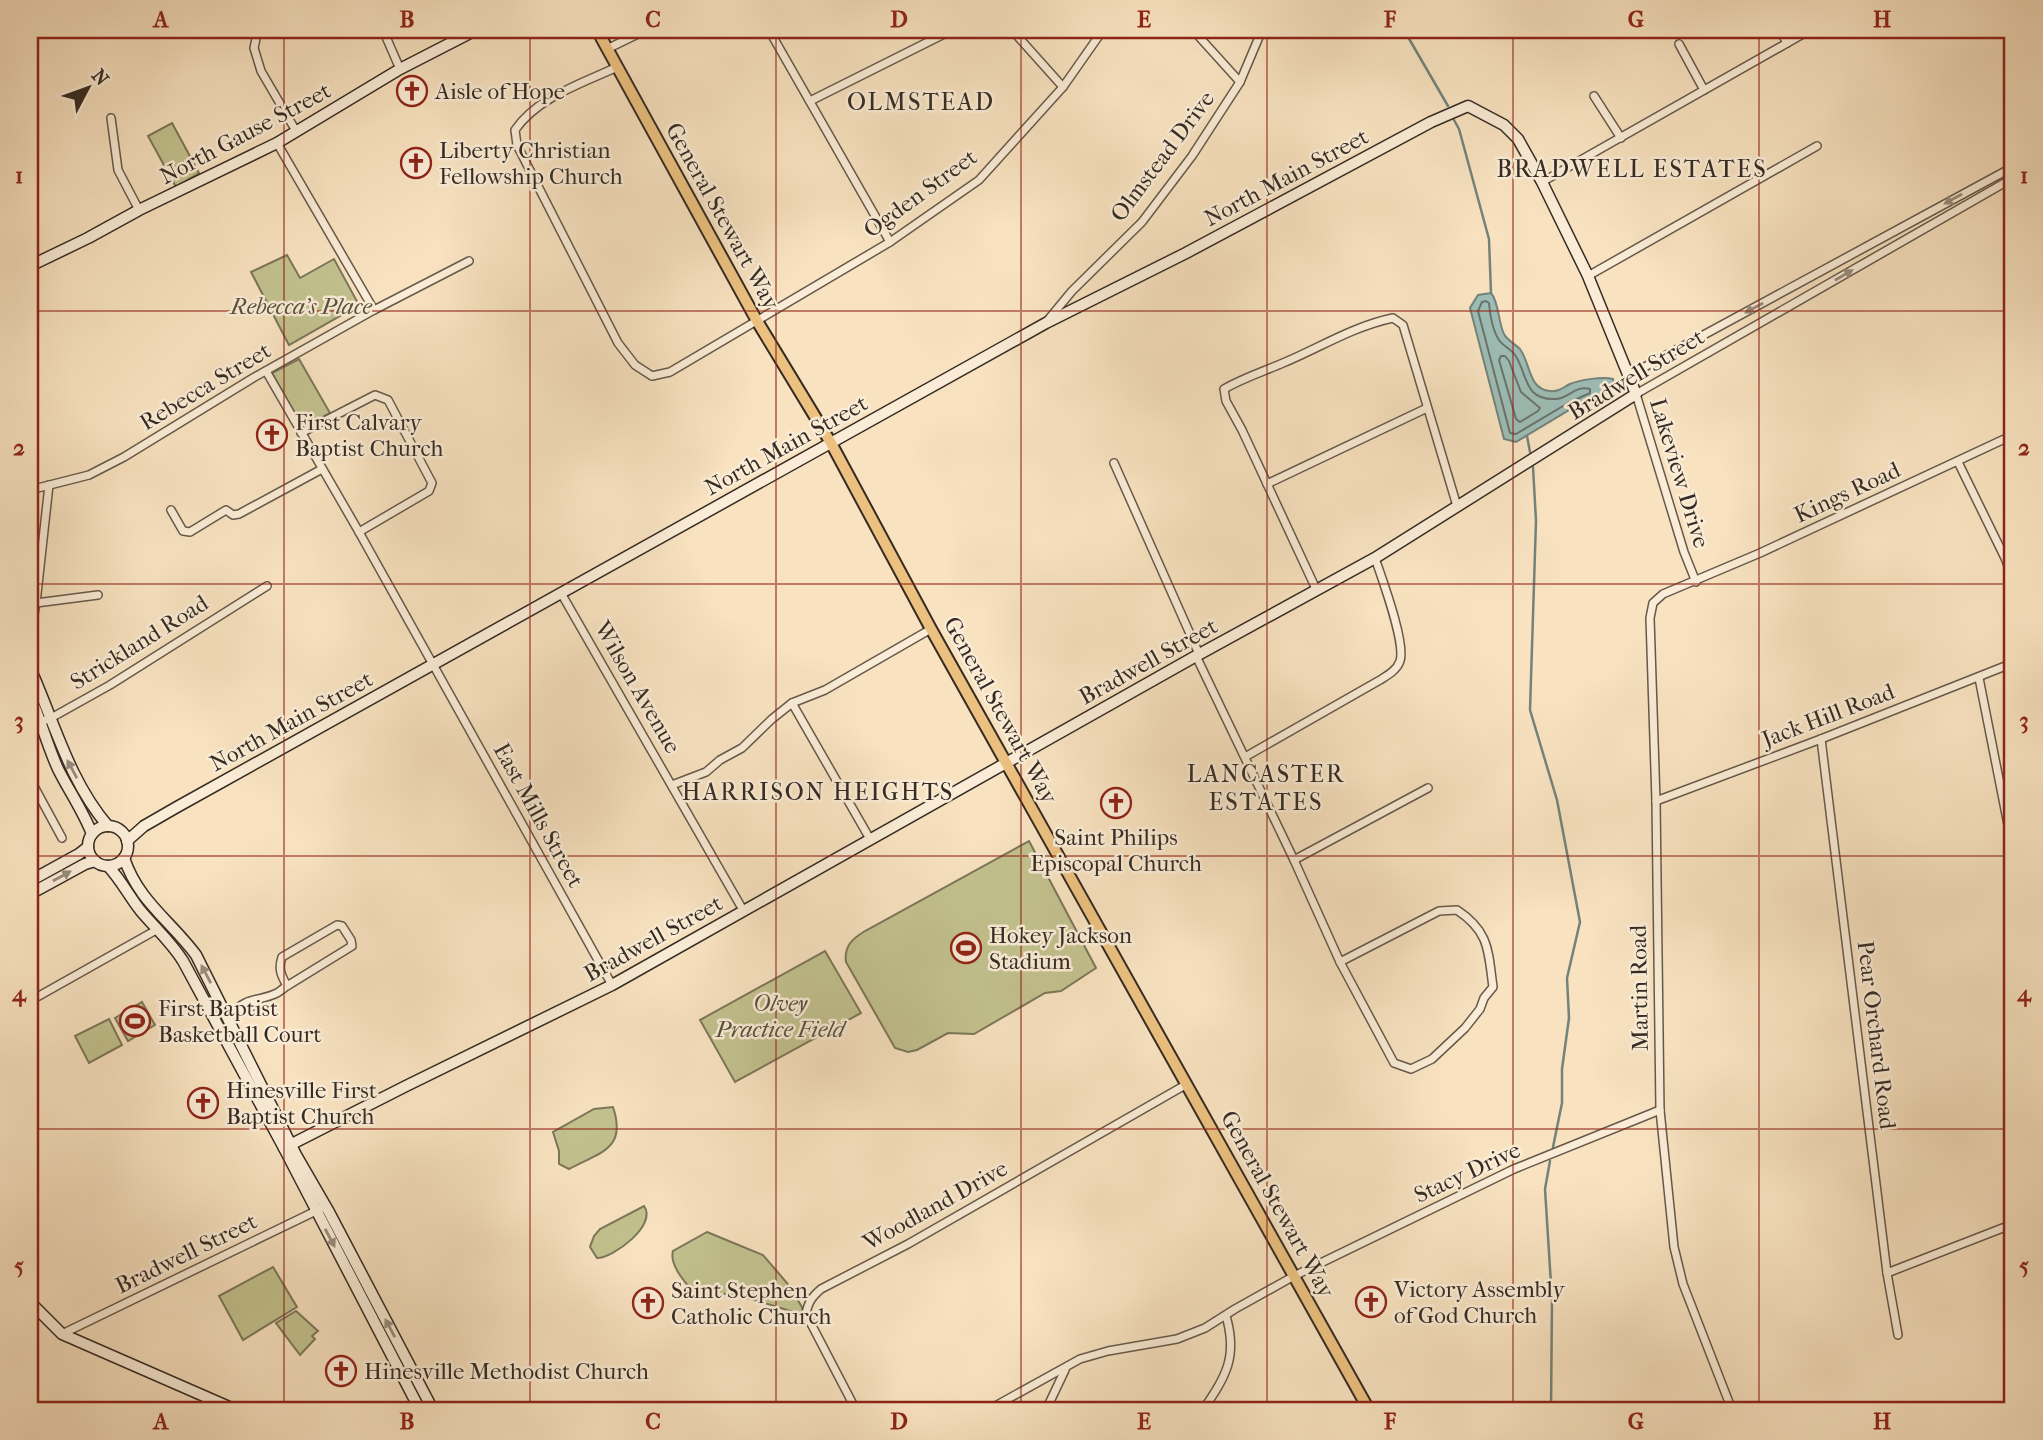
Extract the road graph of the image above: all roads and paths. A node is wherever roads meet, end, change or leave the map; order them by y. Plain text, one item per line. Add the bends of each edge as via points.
1 (264, 30) edge
2 (383, 30) edge
3 (476, 30) edge
4 (597, 30) edge
5 (646, 30) edge
6 (769, 30) edge
7 (952, 30) edge
8 (1012, 30) edge
9 (1103, 30) edge
10 (1193, 30) edge
11 (1262, 30) edge
12 (1780, 30) edge
13 (1810, 30) edge
14 (1787, 43) junction
15 (1679, 44) dead end
16 (607, 49) junction
17 (617, 67) junction
18 (400, 69) junction
19 (1240, 82) junction
20 (1063, 87) junction
21 (1704, 90) junction
22 (1594, 96) dead end
23 (810, 101) junction
24 (1455, 111) joint
25 (111, 118) dead end
26 (296, 131) junction
27 (1621, 138) junction
28 (277, 143) junction
29 (1816, 146) dead end
30 (2013, 167) edge
31 (2013, 178) edge
32 (1542, 183) junction
33 (139, 209) junction
34 (890, 242) junction
35 (469, 261) dead end
36 (30, 266) edge
37 (1588, 276) junction
38 (374, 310) junction
39 (758, 321) junction
40 (1046, 323) junction
41 (266, 371) junction
42 (1628, 376) junction
43 (1636, 394) junction
44 (1427, 408) junction
45 (300, 433) junction
46 (2013, 435) edge
47 (831, 443) junction
48 (1958, 461) junction
49 (1114, 463) dead end
50 (322, 469) junction
51 (1266, 484) junction
52 (49, 485) junction
53 (30, 490) edge
54 (1457, 506) junction
55 (171, 510) dead end
56 (359, 532) junction
57 (1375, 558) junction
58 (2013, 579) edge
59 (1696, 582) junction
60 (267, 586) dead end
61 (1316, 589) junction
62 (561, 593) junction
63 (98, 595) dead end
64 (36, 603) junction
65 (30, 625) edge
66 (931, 629) junction
67 (1198, 655) junction
68 (2013, 663) edge
69 (433, 665) junction
70 (30, 668) edge
71 (1979, 678) junction
72 (30, 696) edge
73 (792, 703) junction
74 (46, 719) junction
75 (30, 726) edge
76 (1821, 739) junction
77 (1245, 757) junction
78 (1006, 763) junction
79 (30, 779) edge
80 (672, 785) junction
81 (1428, 788) dead end
82 (1656, 801) junction
83 (108, 826) junction
84 (92, 834) junction
85 (124, 836) junction
86 (62, 838) dead end
87 (870, 839) junction
88 (88, 847) junction
89 (2013, 850) edge
90 (124, 858) junction
91 (1294, 860) junction
92 (95, 861) junction
93 (108, 866) junction
94 (30, 881) edge
95 (30, 894) edge
96 (743, 910) junction
97 (158, 929) junction
98 (1339, 962) junction
99 (612, 985) junction
100 (287, 986) junction
101 (30, 1002) edge
102 (231, 1014) junction
103 (1186, 1084) junction
104 (1660, 1110) junction
105 (288, 1146) junction
106 (321, 1209) junction
107 (2013, 1224) edge
108 (1887, 1273) junction
109 (1294, 1276) junction
110 (30, 1302) edge
111 (1226, 1316) junction
112 (62, 1334) junction
113 (1898, 1335) dead end
114 (1066, 1368) junction
115 (236, 1410) edge
116 (420, 1410) edge
117 (433, 1410) edge
118 (856, 1410) edge
119 (988, 1410) edge
120 (1046, 1410) edge
121 (1203, 1410) edge
122 (1370, 1410) edge
123 (1732, 1410) edge

1 - 26 street via 257,34 254,48 261,71
2 - 18 street
3 - 18 street, North Gause Street
4 - 16 main road, General Stewart Way
5 - 16 street
6 - 23 street
7 - 23 street
8 - 20 street
9 - 20 street, Ogden Street
10 - 19 street
11 - 19 street, Olmstead Drive
12 - 14 street
13 - 14 street
14 - 21 street
15 - 21 street
16 - 17 main road, General Stewart Way
17 - 39 main road, General Stewart Way
17 - 39 street, Ogden Street via 541,104 514,130 517,145 618,343 635,365 652,376 670,372
18 - 26 street, North Gause Street
19 - 40 street, Olmstead Drive via 1142,222
20 - 34 street, Ogden Street via 979,180
21 - 27 street
22 - 27 street
23 - 34 street
24 - 32 street, Lakeview Drive via 1468,106 1504,125 1518,139
24 - 40 street, North Main Street
25 - 33 street via 118,170
26 - 28 street, North Gause Street
27 - 32 street
28 - 33 street, North Gause Street
28 - 38 street
29 - 37 street
30 -> 42 street, Bradwell Street
43 -> 31 street, Bradwell Street
32 - 37 street, Lakeview Drive
33 - 36 street, North Gause Street
34 - 39 street, Ogden Street
35 - 38 street, Rebecca Street
37 - 42 street, Lakeview Drive
38 - 41 street, Rebecca Street
39 - 47 main road, General Stewart Way
40 - 47 street, North Main Street
41 - 45 street, East Mills Street
41 - 52 street, Rebecca Street via 112,463 89,475
42 - 43 street, Lakeview Drive
43 - 54 street, Bradwell Street
43 - 59 street, Lakeview Drive
44 - 51 street
44 - 51 street via 1403,325 1393,318 1244,377 1224,389 1226,401
44 - 54 street
45 - 50 street, East Mills Street
45 - 56 street via 375,395 388,400 432,483 425,494
46 - 48 street, Kings Road
47 - 62 street, North Main Street
47 - 66 main road, General Stewart Way
48 - 58 street
48 - 59 street, Kings Road
49 - 67 street
50 - 55 street via 239,514 226,510 190,532 183,531
50 - 56 street, East Mills Street
51 - 61 street
52 - 53 street, Rebecca Street
52 - 64 street
54 - 57 street, Bradwell Street
56 - 69 street, East Mills Street
57 - 61 street, Bradwell Street
57 - 77 street via 1398,635 1402,658 1397,668
59 - 82 street, Martin Road via 1663,594 1653,603 1650,618
60 - 74 street, Strickland Road via 110,685
61 - 67 street, Bradwell Street
62 - 69 street, North Main Street
62 - 80 street, Wilson Avenue
63 - 64 street
64 - 65 street
66 - 73 street via 825,690
66 - 78 main road, General Stewart Way
67 - 77 street
67 - 78 street, Bradwell Street
68 - 71 street, Jack Hill Road
69 - 85 street, North Main Street
69 - 99 street, East Mills Street
70 - 74 street
71 - 76 street, Jack Hill Road
71 - 89 street
72 - 74 street
73 - 80 street via 742,748 706,772
73 - 87 street
74 - 75 street, Strickland Road
83 -> 74 street
74 - 84 street via 49,748
76 - 82 street, Jack Hill Road
76 - 108 street, Pear Orchard Road
77 - 91 street
78 - 87 street, Bradwell Street
78 - 103 main road, General Stewart Way
79 - 86 street
80 - 96 street, Wilson Avenue
81 - 91 street
82 - 104 street, Martin Road
83 - 84 street
83 - 85 street
84 - 88 street
85 - 90 street
87 - 96 street, Bradwell Street
88 - 92 street
88 - 94 street
90 - 93 street
102 -> 90 street via 196,955 141,892
91 - 98 street
92 - 93 street
95 -> 92 street
93 - 97 street
96 - 99 street, Bradwell Street
97 - 101 street
97 - 105 street via 183,961
98 - 98 street via 1439,911 1457,909 1479,928 1486,943 1493,987 1465,1027 1432,1059 1411,1069 1394,1063
99 - 105 street, Bradwell Street
100 - 100 street via 280,974 282,957 342,926 352,946
100 - 102 street via 253,1007
102 - 105 street
103 - 109 main road, General Stewart Way
103 - 118 street, Woodland Drive via 812,1296 806,1314
104 - 109 street, Stacy Drive via 1514,1169
104 - 123 street, Martin Road via 1674,1247 1683,1284
105 - 106 street
106 - 112 street, Bradwell Street
106 -> 116 street
117 -> 106 street
107 - 108 street
108 - 113 street, Pear Orchard Road
109 - 111 street, Stacy Drive
109 - 122 main road, General Stewart Way
110 - 112 street
111 - 114 street, Stacy Drive via 1177,1339 1095,1354
111 - 121 street via 1231,1356
112 - 115 street
114 - 119 street, Stacy Drive
114 - 120 street

